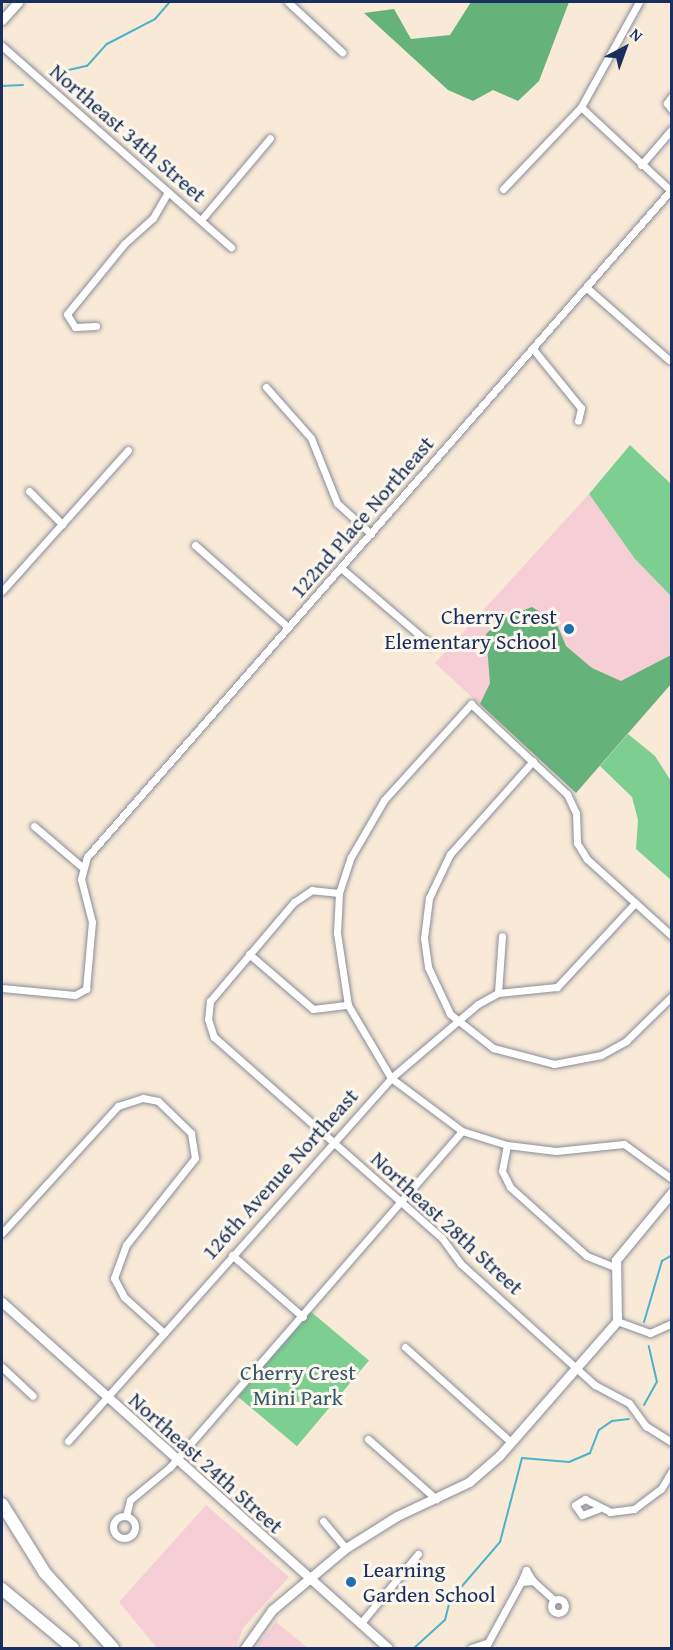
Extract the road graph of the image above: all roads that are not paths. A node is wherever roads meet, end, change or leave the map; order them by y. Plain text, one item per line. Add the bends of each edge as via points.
1 (18, 2) edge
2 (288, 2) edge
3 (639, 2) edge
4 (2, 20) edge
5 (2, 46) edge
6 (342, 52) dead end
7 (672, 96) edge
8 (581, 107) junction
9 (672, 110) edge
10 (672, 129) edge
11 (270, 138) dead end
12 (641, 165) junction
13 (503, 189) dead end
14 (168, 192) junction
15 (671, 192) edge
16 (201, 220) junction
17 (231, 247) dead end
18 (587, 288) junction
19 (96, 326) dead end
20 (533, 349) junction
21 (669, 360) dead end
22 (266, 387) dead end
23 (578, 421) dead end
24 (128, 450) dead end
25 (28, 491) dead end
26 (62, 524) junction
27 (371, 534) junction
28 (195, 545) dead end
29 (341, 568) junction
30 (2, 591) edge
31 (288, 627) junction
32 (431, 645) dead end
33 (533, 761) junction
34 (34, 826) dead end
35 (82, 867) junction
36 (339, 893) junction
37 (635, 903) junction
38 (501, 936) dead end
39 (672, 936) edge
40 (249, 954) junction
41 (2, 988) edge
42 (498, 993) junction
43 (672, 996) edge
44 (348, 1005) junction
45 (455, 1020) junction
46 (391, 1078) junction
47 (462, 1131) junction
48 (332, 1142) junction
49 (507, 1146) junction
50 (672, 1179) edge
51 (672, 1192) edge
52 (402, 1204) junction
53 (2, 1233) edge
54 (232, 1255) junction
55 (614, 1267) junction
56 (2, 1302) edge
57 (303, 1317) junction
58 (617, 1321) junction
59 (672, 1323) edge
60 (164, 1333) junction
61 (405, 1347) dead end
62 (2, 1367) edge
63 (577, 1368) junction
64 (33, 1396) dead end
65 (106, 1399) junction
66 (368, 1439) dead end
67 (68, 1441) dead end
68 (511, 1442) junction
69 (672, 1442) edge
70 (175, 1462) junction
71 (672, 1471) edge
72 (436, 1499) junction
73 (2, 1504) edge
74 (598, 1509) dead end
75 (126, 1516) dead end
76 (322, 1521) dead end
77 (346, 1548) junction
78 (418, 1554) dead end
79 (309, 1580) junction
80 (4, 1592) edge
81 (554, 1600) dead end
82 (360, 1624) junction
83 (486, 1646) edge
84 (73, 1648) edge
85 (113, 1648) edge
86 (245, 1648) edge
87 (387, 1648) edge
88 (471, 1648) edge

1 - 4 street
2 - 6 street
3 - 8 street
5 - 14 street, Northeast 34th Street
7 - 9 street via 667,103
8 - 12 street
8 - 13 street
10 - 12 street
11 - 16 street
12 - 15 street
14 - 16 street, Northeast 34th Street
14 - 19 street via 153,218 124,244 67,314 75,327
15 - 18 street, 122nd Place Northeast
16 - 17 street, Northeast 34th Street
18 - 20 street, 122nd Place Northeast
18 - 21 street
20 - 23 street via 581,408
20 - 27 street, 122nd Place Northeast
22 - 27 street via 305,429 337,503
24 - 26 street
25 - 26 street
26 - 30 street
27 - 29 street, 122nd Place Northeast
28 - 31 street
29 - 31 street, 122nd Place Northeast
29 - 32 street
31 - 35 street, 122nd Place Northeast
33 - 36 street via 471,704 374,813
33 - 37 street via 573,803 575,834 587,859
33 - 45 street via 450,854 426,912 428,966
34 - 35 street
35 - 41 street via 92,922 86,989 75,995
36 - 40 street via 324,888 303,895
36 - 44 street via 337,933
37 - 39 street
37 - 42 street via 557,987
38 - 42 street
40 - 44 street via 313,1009
40 - 48 street, Northeast 28th Street via 210,1000 208,1019 221,1044
42 - 45 street, 126th Avenue Northeast
43 - 45 street via 626,1041 601,1055 554,1064 513,1058 479,1041
44 - 46 street
45 - 46 street, 126th Avenue Northeast
46 - 47 street
46 - 48 street, 126th Avenue Northeast
47 - 49 street
47 - 52 street
48 - 52 street, Northeast 28th Street
48 - 54 street, 126th Avenue Northeast
49 - 50 street via 556,1151 615,1142 639,1151
49 - 55 street via 502,1171 510,1187 587,1256
51 - 55 street via 619,1253
52 - 57 street
52 - 63 street, Northeast 28th Street
53 - 60 street via 118,1106 151,1098 166,1106 184,1124 196,1150 192,1168 120,1254 114,1278 124,1297
54 - 57 street
54 - 60 street, 126th Avenue Northeast
55 - 58 street
56 - 65 street, Northeast 24th Street
57 - 70 street
58 - 59 street via 650,1333
58 - 63 street
60 - 65 street, 126th Avenue Northeast
61 - 68 street
62 - 64 street
63 - 68 street
63 - 69 street, Northeast 28th Street via 629,1403 646,1426
65 - 67 street, 126th Avenue Northeast
65 - 70 street, Northeast 24th Street
66 - 72 street
68 - 72 street via 483,1472
70 - 75 street via 130,1500
70 - 79 street, Northeast 24th Street
71 - 74 street via 661,1489 634,1509
72 - 77 street
73 - 85 highway via 45,1573
76 - 77 street
77 - 79 street
78 - 82 street
79 - 82 street, Northeast 24th Street
79 - 86 street via 261,1621
80 - 84 highway
81 - 83 street via 527,1581
82 - 87 street, Northeast 24th Street
83 - 88 street

